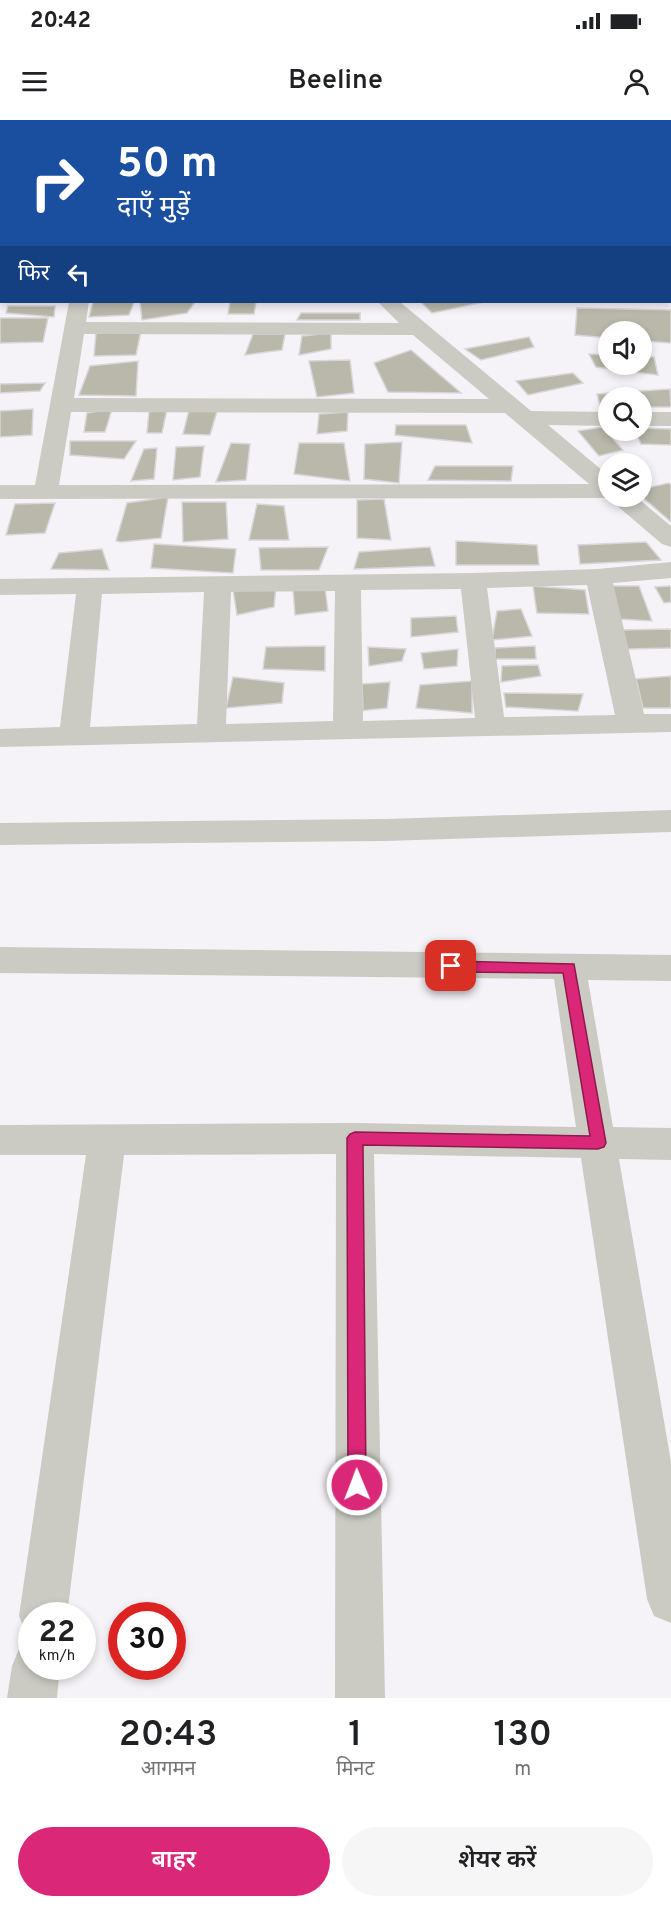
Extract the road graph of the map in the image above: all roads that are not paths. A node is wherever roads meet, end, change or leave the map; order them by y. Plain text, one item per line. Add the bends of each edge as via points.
1 (79, 303) edge
2 (389, 303) edge
3 (75, 328) junction
4 (418, 329) junction
5 (61, 405) junction
6 (517, 412) junction
7 (598, 418) edge
8 (652, 419) edge
9 (671, 419) edge
10 (598, 480) edge
11 (598, 489) edge
12 (0, 492) edge
13 (46, 492) junction
14 (632, 507) edge
15 (671, 539) edge
16 (671, 570) edge
17 (598, 577) junction
18 (473, 581) junction
19 (348, 582) junction
20 (218, 584) junction
21 (90, 585) junction
22 (0, 587) edge
23 (671, 723) edge
24 (632, 724) junction
25 (491, 726) junction
26 (348, 731) junction
27 (211, 732) junction
28 (74, 735) junction
29 (0, 738) edge
30 (671, 821) edge
31 (0, 834) edge
32 (0, 960) edge
33 (569, 968) junction
34 (671, 968) edge
35 (107, 1138) junction
36 (355, 1138) junction
37 (0, 1140) edge
38 (598, 1143) junction
39 (671, 1144) edge
40 (671, 1599) edge
41 (45, 1602) edge
42 (34, 1680) edge
43 (32, 1698) edge
44 (360, 1698) edge

1 - 3 street
2 - 4 street
3 - 4 street
3 - 5 street
4 - 6 street
5 - 6 street
5 - 13 street
6 - 7 street
6 - 10 street
8 - 9 street
11 - 13 street
12 - 13 street
14 - 15 street
16 - 17 street
17 - 18 street
17 - 24 street
18 - 19 street
18 - 25 street
19 - 20 street
19 - 26 street
20 - 21 street
20 - 27 street
21 - 22 street
21 - 28 street
23 - 24 street
24 - 25 street
25 - 26 street
26 - 27 street
27 - 28 street
28 - 29 street
30 - 31 street via 386,830
32 - 33 street
33 - 34 street
33 - 38 street
35 - 36 street
35 - 37 street
35 - 41 street
36 - 38 street
36 - 44 street
38 - 39 street
38 - 40 street
42 - 43 street

